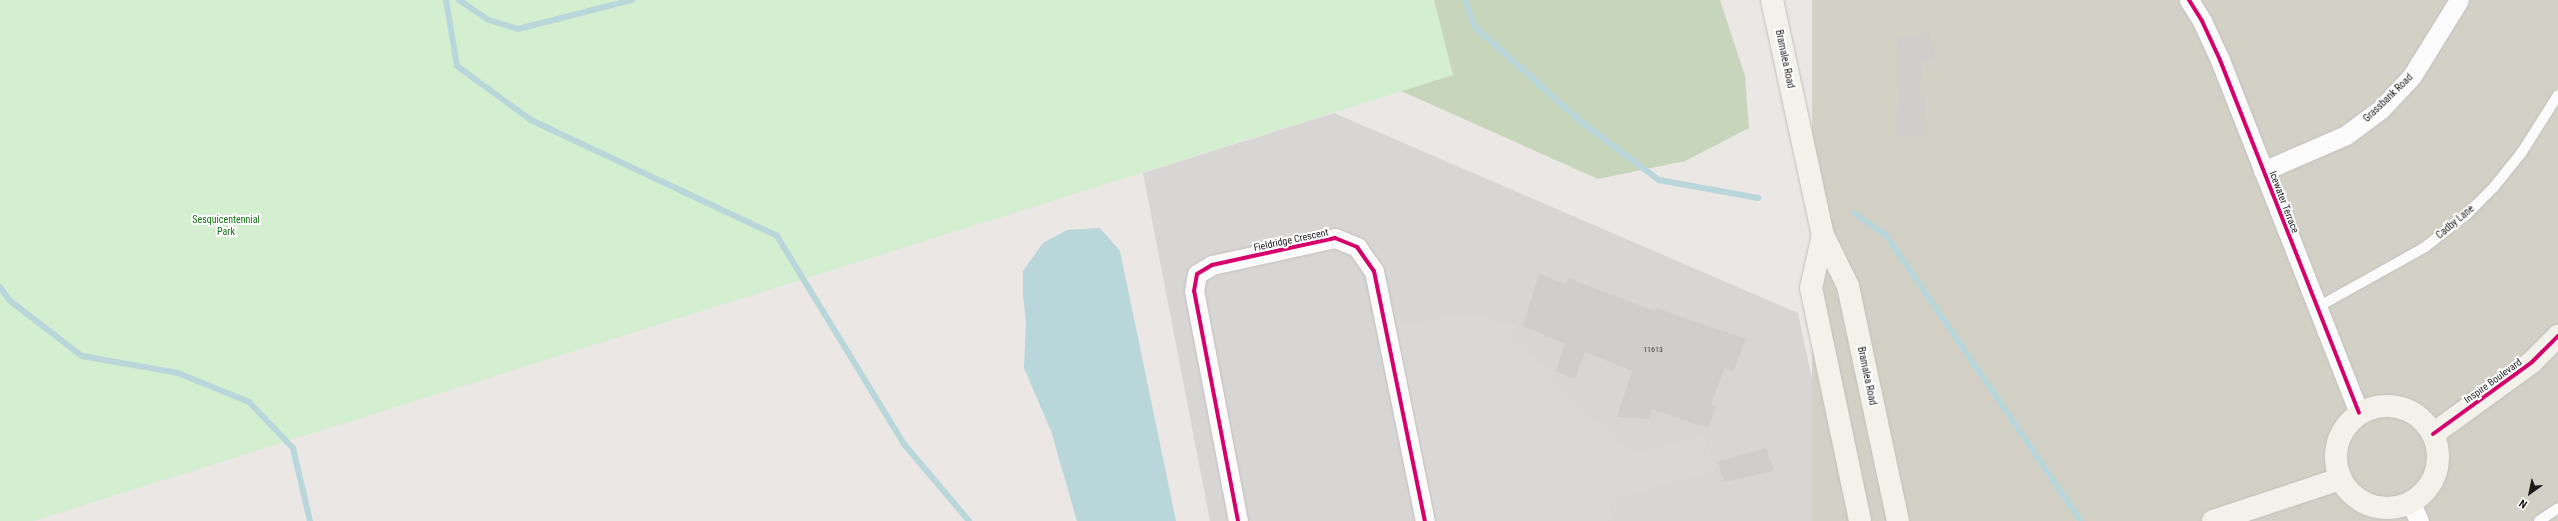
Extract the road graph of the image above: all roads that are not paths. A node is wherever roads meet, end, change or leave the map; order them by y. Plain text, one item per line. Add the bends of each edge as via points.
1 (1772, 0) edge
2 (2189, 0) edge
3 (2459, 0) edge
4 (2558, 95) edge
5 (2263, 170) junction
6 (1823, 235) junction
7 (2316, 308) junction
8 (2558, 336) edge
9 (2359, 413) junction
10 (2433, 434) junction
11 (2340, 479) junction
12 (2558, 508) edge
13 (2415, 512) edge
14 (1238, 521) edge
15 (1425, 521) edge
16 (1860, 521) edge
17 (1898, 521) edge
18 (2214, 521) edge
19 (2539, 521) edge

1 - 6 main road, Bramalea Road
2 - 5 street, Icewater Terrace via 2220,60
3 - 5 street, Grassbank Road via 2412,76 2381,109 2346,135
4 - 7 lane, Cadby Lane via 2522,152 2494,187 2466,215 2425,247
5 - 7 street, Icewater Terrace
6 - 16 main road, Bramalea Road via 1811,288
6 - 17 main road, Bramalea Road via 1848,286
7 - 9 street, Icewater Terrace
8 - 10 main road, Inspire Boulevard via 2532,362
9 - 10 main road via 2372,407 2400,407 2414,413 2425,422
9 - 11 main road via 2348,423 2335,450
10 - 13 main road via 2439,460 2436,473
11 - 13 main road via 2346,489 2365,504
11 - 18 main road
12 - 19 lane
14 - 15 street, Fieldridge Crescent via 1194,291 1197,274 1212,265 1335,238 1357,247 1374,271

